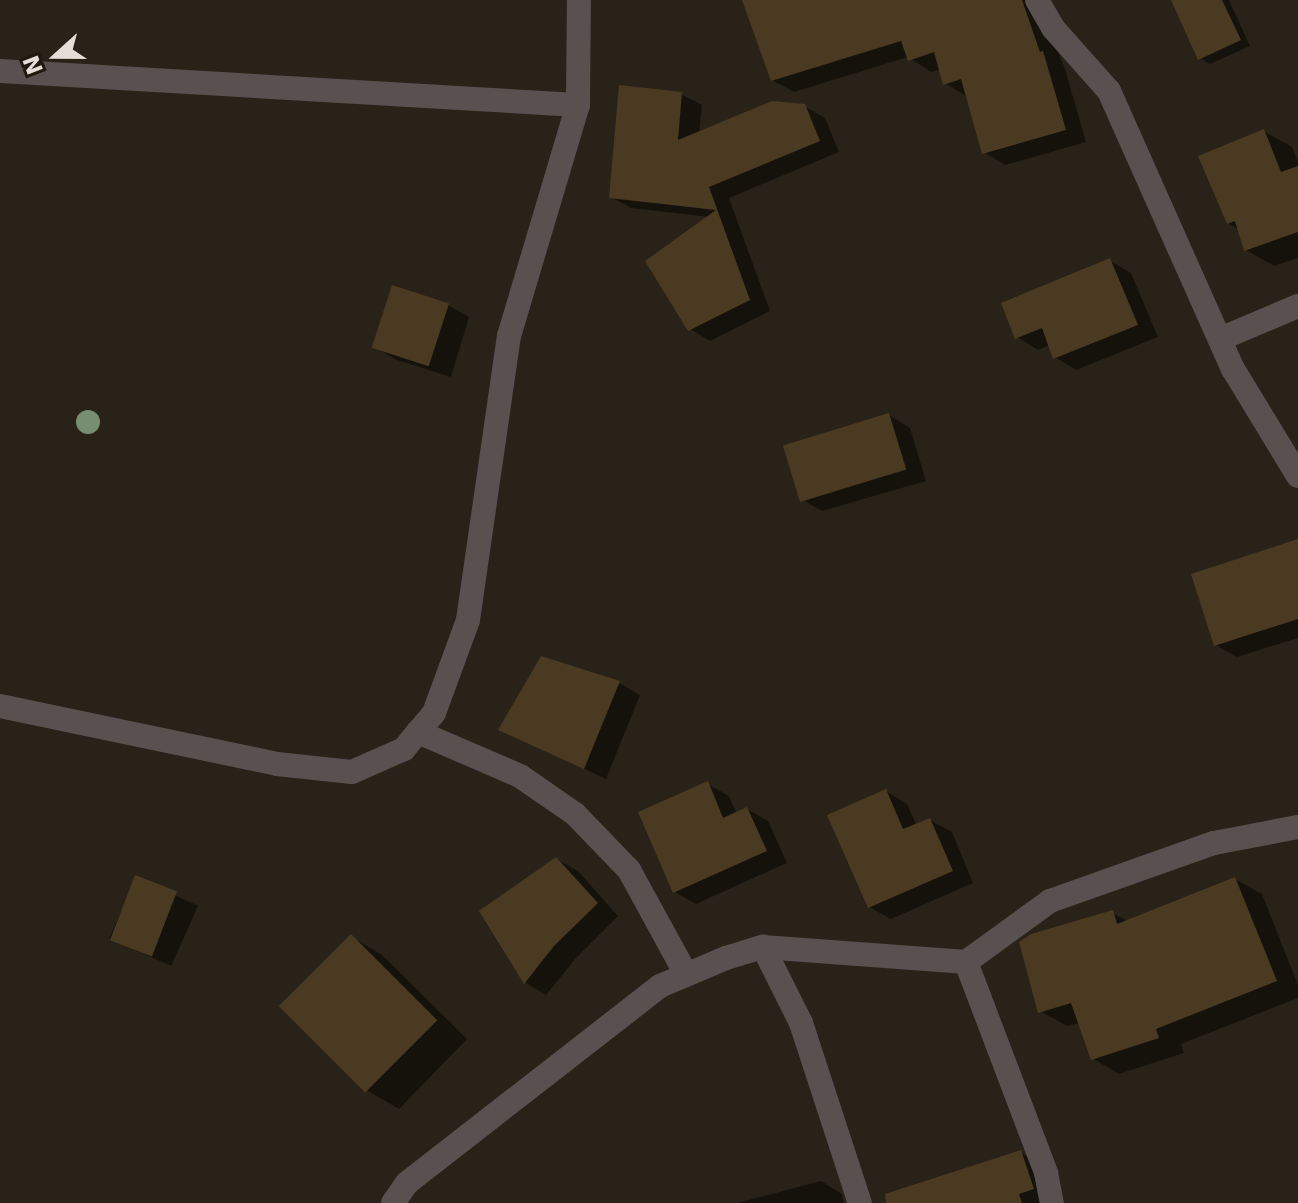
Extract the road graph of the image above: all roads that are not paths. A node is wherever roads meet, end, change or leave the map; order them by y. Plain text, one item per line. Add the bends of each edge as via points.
1 (579, 0) edge
2 (1037, 0) edge
3 (0, 71) edge
4 (578, 105) junction
5 (1298, 306) edge
6 (1220, 339) junction
7 (1298, 476) edge
8 (0, 706) edge
9 (418, 732) junction
10 (1298, 827) edge
11 (763, 947) junction
12 (966, 962) junction
13 (686, 974) junction
14 (393, 1203) edge
15 (860, 1203) edge
16 (1052, 1203) edge

1 - 4 street
2 - 6 street via 1053,28 1109,91
3 - 4 street
4 - 9 street via 509,336 468,620 434,713
5 - 6 street
6 - 7 street
8 - 9 street via 277,764 352,772 404,749
9 - 13 street via 520,776 575,814 629,870
10 - 12 street via 1214,843 1050,901
11 - 12 street
11 - 13 street
11 - 15 street via 801,1023
12 - 16 street via 1046,1173
13 - 14 street via 660,986 467,1136 407,1183

